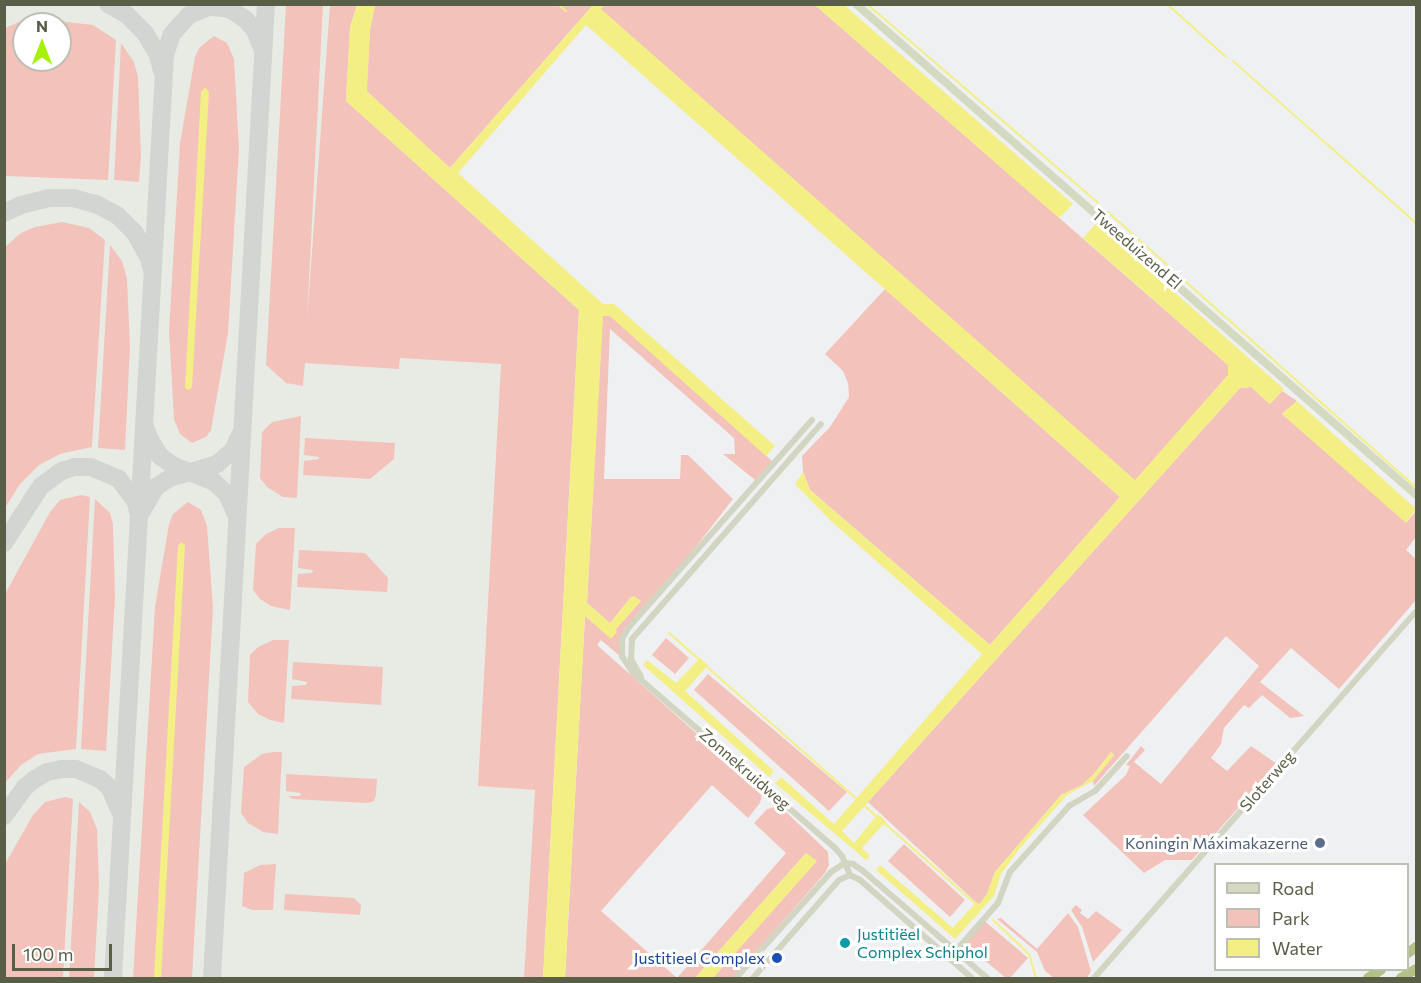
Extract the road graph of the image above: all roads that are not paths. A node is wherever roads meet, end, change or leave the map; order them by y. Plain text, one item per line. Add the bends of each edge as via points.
1 (856, 4) edge
2 (812, 420) dead end
3 (821, 424) dead end
4 (1416, 495) edge
5 (1416, 612) edge
6 (641, 678) junction
7 (1127, 756) dead end
8 (845, 863) junction
9 (850, 875) junction
10 (956, 951) junction
11 (949, 959) junction
12 (1416, 969) edge
13 (736, 978) edge
14 (753, 978) edge
15 (972, 978) edge
16 (987, 978) edge
17 (1094, 978) edge
18 (1401, 978) edge

1 - 4 street, Tweeduizend El
2 - 6 street, Zonnekruidweg via 625,633 621,650 624,662
3 - 6 street via 633,639 631,659
5 - 17 street, Sloterweg
6 - 8 street, Zonnekruidweg via 835,848
7 - 10 street via 1095,791 1069,806 1010,872 998,903
8 - 9 street, Zonnekruidweg
8 - 10 street, Zonnekruidweg via 862,870
8 - 13 street via 831,872
9 - 11 street
9 - 14 street via 839,880
10 - 11 street
10 - 16 street, Zonnekruidweg
11 - 15 street
12 - 18 highway

